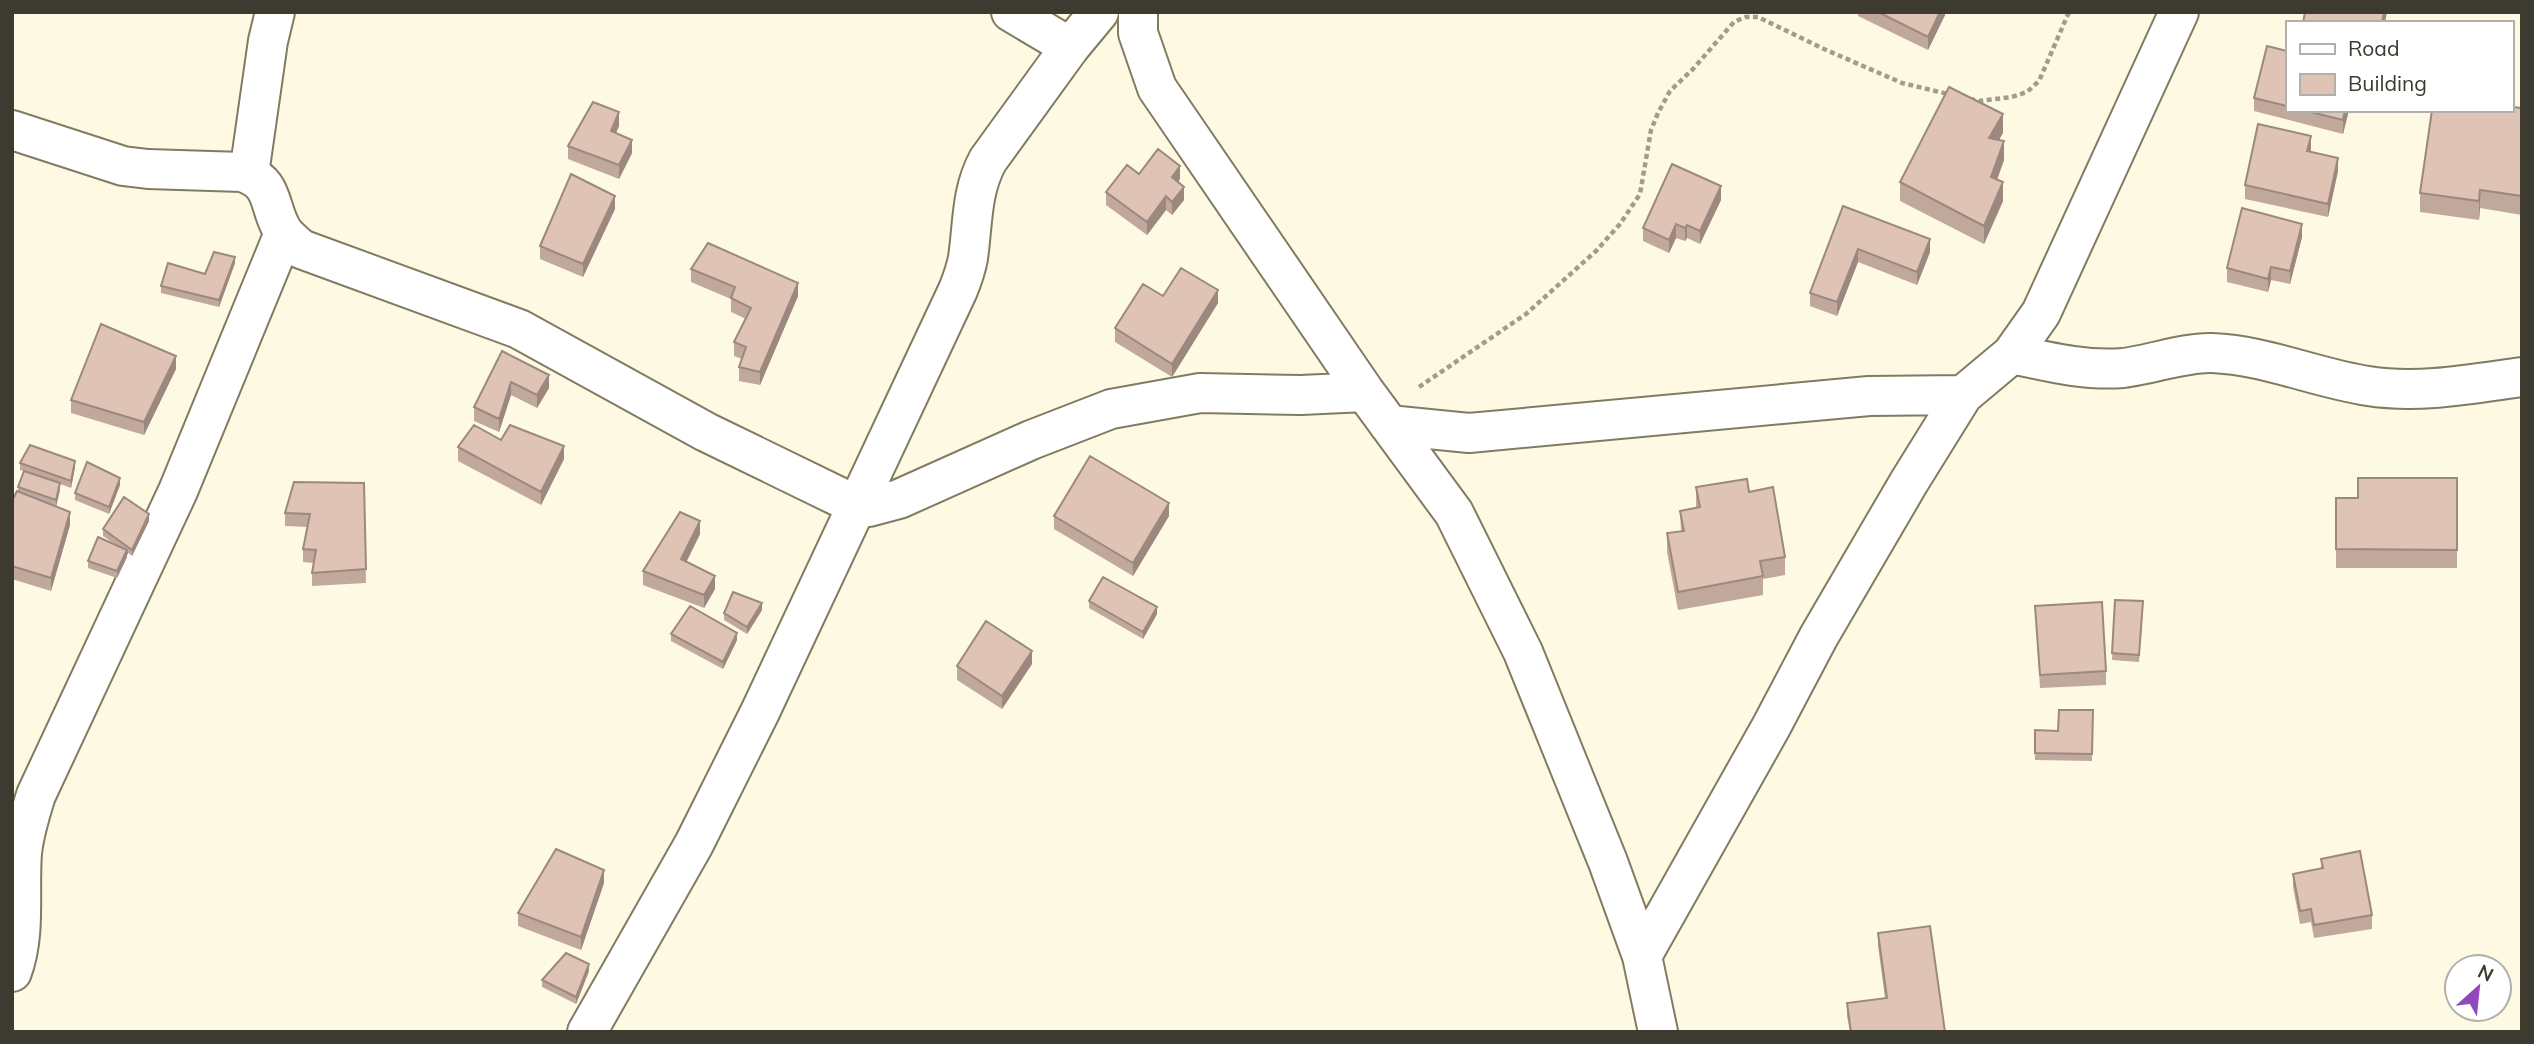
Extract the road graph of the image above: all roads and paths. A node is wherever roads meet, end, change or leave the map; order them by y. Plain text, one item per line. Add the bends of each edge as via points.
1 (275, 12) edge
2 (1011, 12) edge
3 (1099, 12) edge
4 (1138, 12) edge
5 (2069, 12) edge
6 (2179, 12) edge
7 (1070, 47) junction
8 (1954, 95) edge
9 (1966, 98) edge
10 (12, 130) edge
11 (250, 174) junction
12 (284, 233) junction
13 (2012, 355) junction
14 (2522, 377) edge
15 (1963, 396) junction
16 (1378, 409) junction
17 (856, 505) junction
18 (1642, 956) junction
19 (12, 972) edge
20 (587, 1032) edge
21 (1658, 1032) edge

1 - 11 street
2 - 7 street
3 - 7 street
4 - 16 street via 1138,33 1157,88
5 - 9 path via 2039,81 2026,92 1979,101
6 - 13 street via 2041,313
7 - 17 street via 978,178 967,261 958,290
8 - 16 path via 1902,83 1758,17 1734,22 1670,91 1651,130 1640,194 1596,251 1526,314 1447,369
10 - 11 street via 123,166
11 - 12 street via 262,182
12 - 17 street via 309,254 519,329 706,432
12 - 19 street via 177,491 36,795 22,853 21,937
13 - 14 street via 2078,368 2123,368 2210,353 2398,389
13 - 15 street
15 - 16 street via 1869,396 1469,433
15 - 18 street via 1819,636
16 - 17 street via 1301,396 1200,393 1111,409 898,499 869,507
16 - 18 street via 1454,513 1523,652
17 - 20 street via 694,844
18 - 21 street

